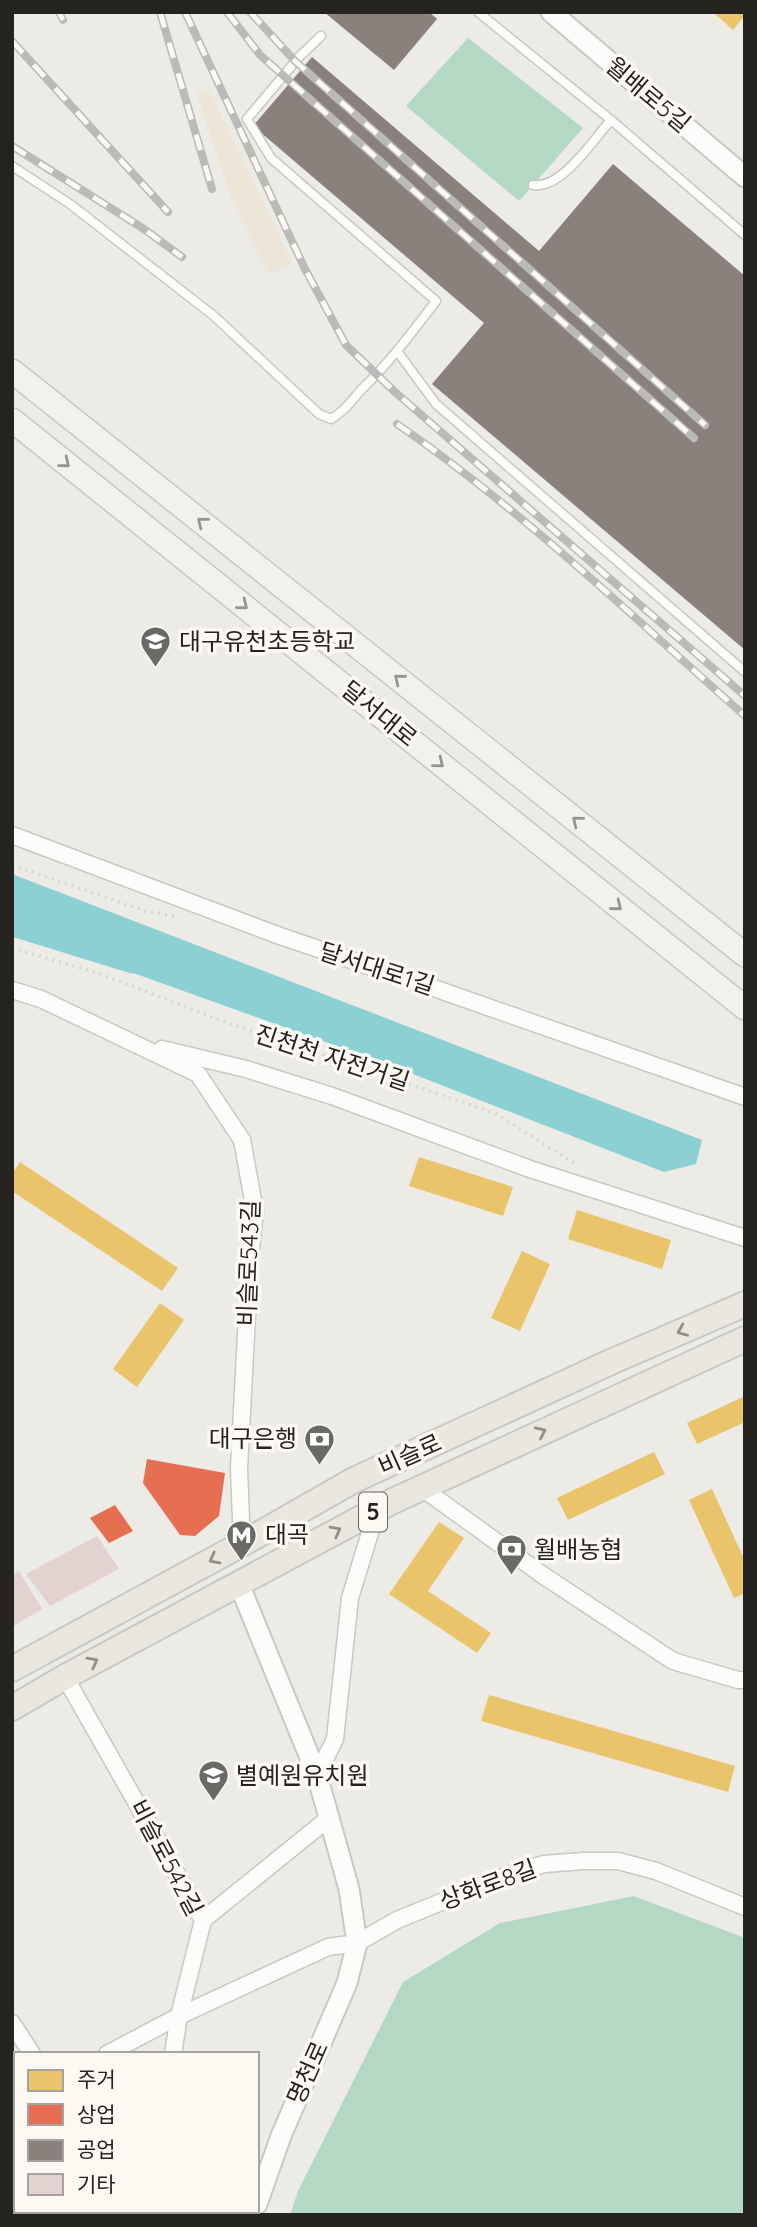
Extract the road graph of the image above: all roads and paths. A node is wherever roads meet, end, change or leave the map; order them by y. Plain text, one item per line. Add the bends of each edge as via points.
1 (478, 12) edge
2 (551, 12) edge
3 (321, 36) dead end
4 (611, 120) junction
5 (12, 166) edge
6 (745, 177) edge
7 (533, 184) dead end
8 (745, 235) edge
9 (397, 351) junction
10 (12, 371) edge
11 (12, 420) edge
12 (745, 672) edge
13 (12, 835) edge
14 (12, 865) edge
15 (183, 917) dead end
16 (12, 948) edge
17 (745, 956) edge
18 (12, 990) edge
19 (745, 1008) edge
20 (121, 1037) junction
21 (745, 1097) edge
22 (577, 1166) dead end
23 (745, 1238) edge
24 (745, 1304) edge
25 (745, 1339) edge
26 (422, 1488) junction
27 (377, 1510) junction
28 (242, 1544) junction
29 (239, 1584) junction
30 (12, 1669) edge
31 (65, 1677) junction
32 (745, 1680) edge
33 (12, 1708) edge
34 (317, 1775) junction
35 (329, 1818) junction
36 (745, 1907) edge
37 (203, 1920) junction
38 (357, 1942) junction
39 (179, 2016) junction
40 (12, 2023) edge
41 (31, 2052) edge
42 (111, 2052) edge
43 (173, 2052) edge
44 (259, 2198) edge

1 - 4 lane
2 - 6 street, 월배로5길
3 - 9 lane via 247,119 271,158 436,301
4 - 7 lane via 564,174 542,186
4 - 8 lane
5 - 9 lane via 70,204 214,316 319,414 331,419 346,410
9 - 12 lane via 436,404
17 -> 10 main road, 달서대로
11 -> 19 main road, 달서대로
13 - 21 street, 달서대로1길 via 270,933
14 - 15 path via 145,911
16 - 22 path, 진천천 자전거길 via 98,973 225,1022 495,1113
18 - 20 street, 비슬로543길
20 - 23 street via 332,1096 530,1169
20 - 28 street, 비슬로543길 via 198,1074 242,1140 255,1211 239,1468
24 -> 28 main road, 비슬로 / 5 via 354,1480
26 -> 25 main road, 비슬로 / 5
26 - 27 main road, 비슬로 / 5
26 - 32 street, 비슬로 via 673,1661
29 -> 27 main road, 비슬로 / 5
27 - 34 street via 350,1598 335,1739
28 -> 30 main road, 비슬로 / 5
31 -> 29 main road, 비슬로 / 5
29 - 34 street, 명천로
31 - 33 main road, 비슬로 / 5
31 - 37 street, 비슬로542길
34 - 35 street, 명천로
35 - 37 street
35 - 38 street, 명천로 via 349,1889
36 - 38 street, 상화로8길 via 656,1871 618,1861 544,1864 397,1920
37 - 39 street, 비슬로542길
38 - 39 street via 328,1947
38 - 44 street, 명천로 via 347,1983
39 - 42 street
39 - 43 street, 비슬로542길
40 - 41 street

